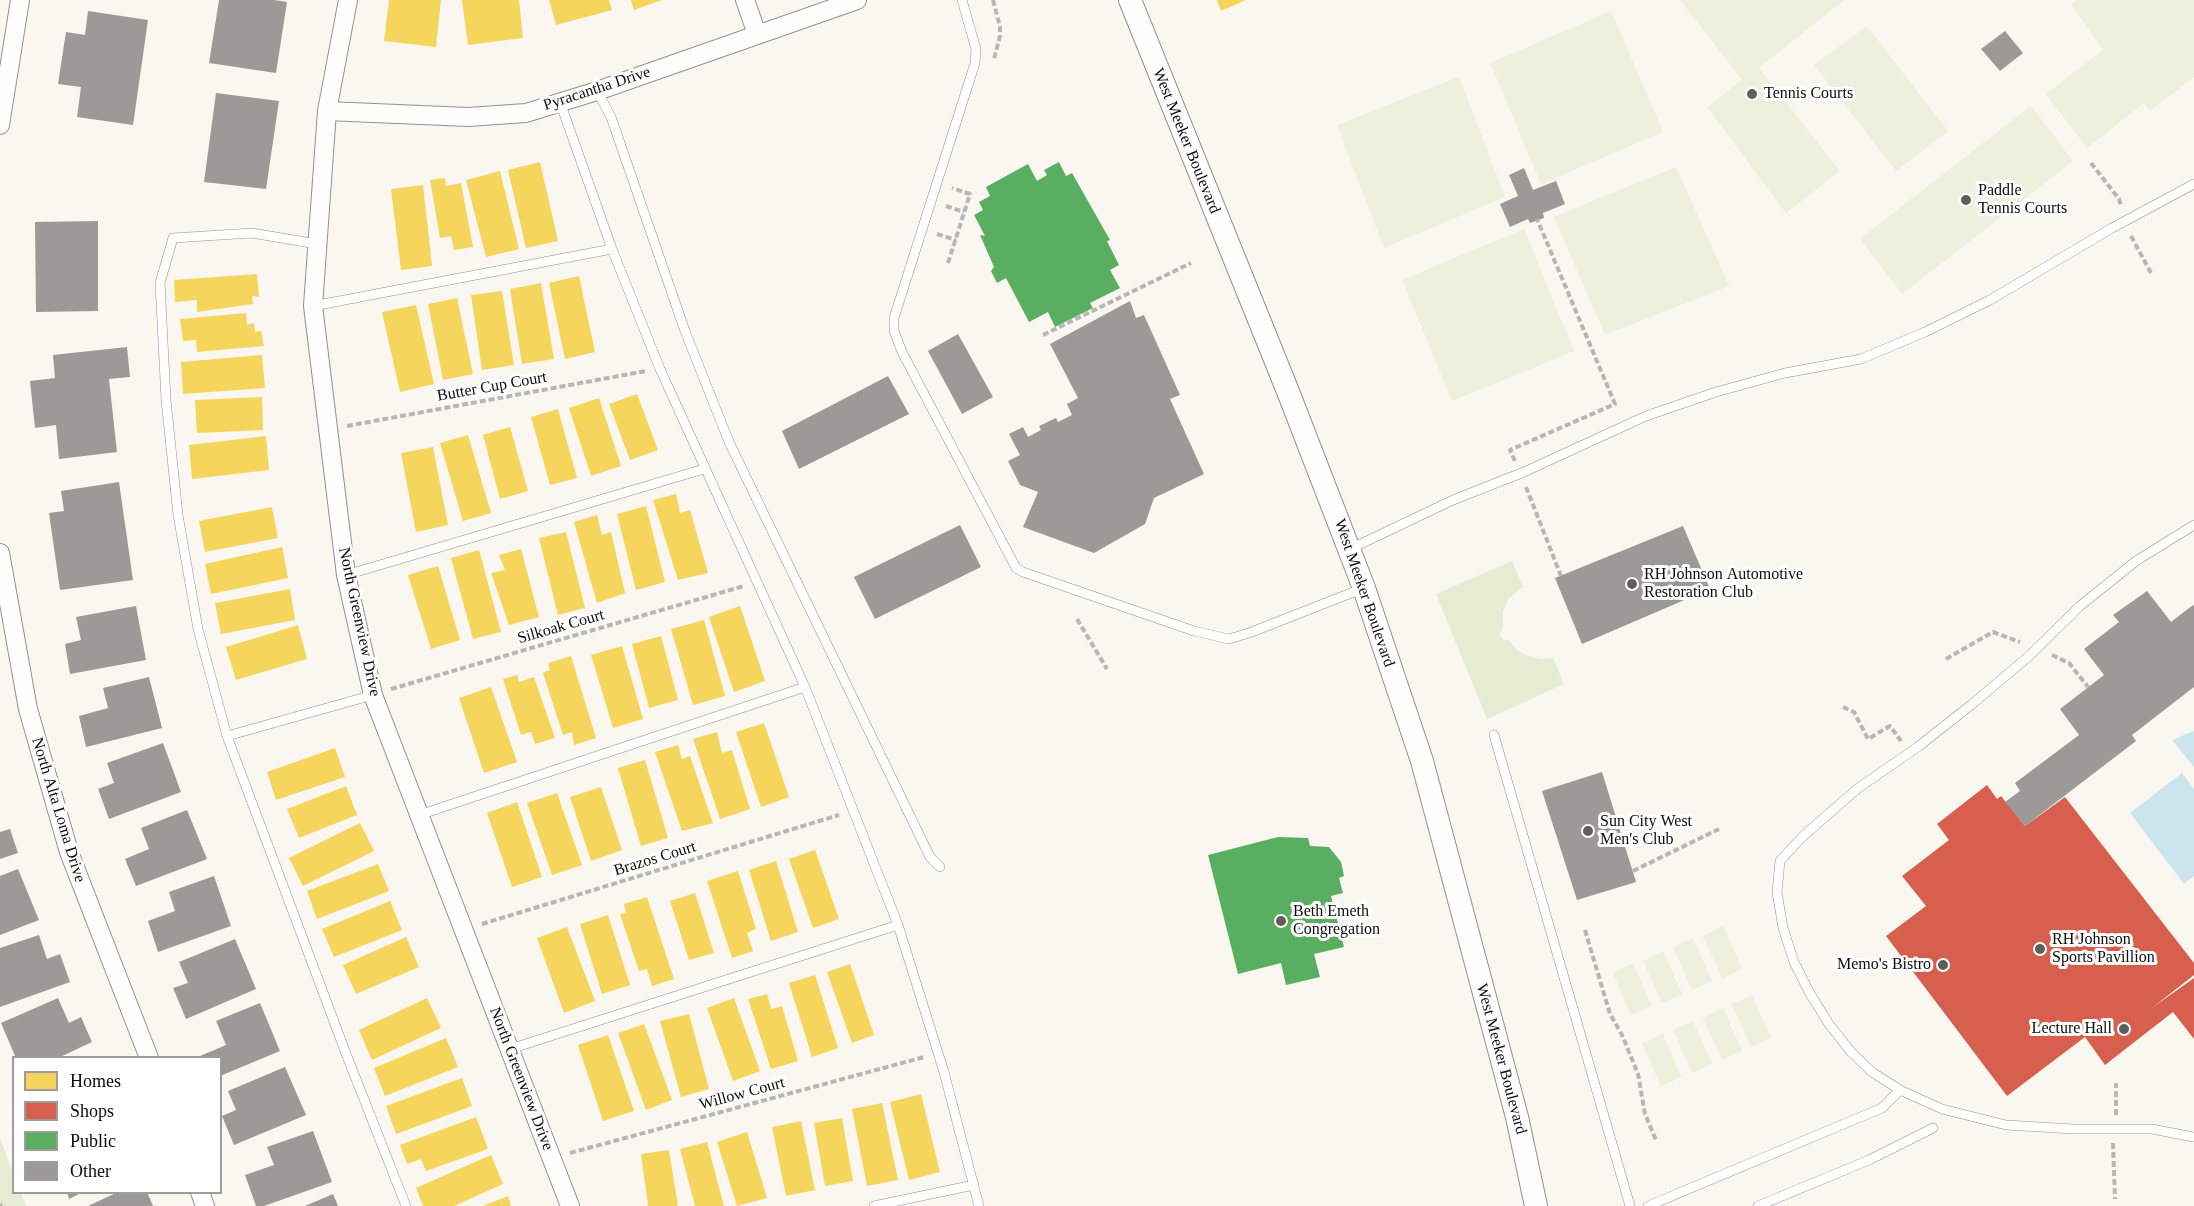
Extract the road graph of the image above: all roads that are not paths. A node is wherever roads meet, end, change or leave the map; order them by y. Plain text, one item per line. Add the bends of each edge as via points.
1 (20, 0) edge
2 (348, 0) edge
3 (745, 0) edge
4 (857, 0) edge
5 (962, 0) edge
6 (1130, 0) edge
7 (757, 34) junction
8 (597, 91) junction
9 (560, 102) junction
10 (327, 111) junction
11 (0, 125) edge
12 (2194, 184) edge
13 (317, 244) junction
14 (612, 249) junction
15 (313, 306) junction
16 (705, 469) junction
17 (2194, 525) edge
18 (1350, 549) junction
19 (0, 553) edge
20 (346, 575) junction
21 (1364, 588) junction
22 (805, 687) junction
23 (373, 695) junction
24 (1494, 735) dead end
25 (227, 736) junction
26 (420, 815) junction
27 (940, 867) dead end
28 (898, 925) junction
29 (510, 1049) junction
30 (148, 1056) edge
31 (1900, 1090) junction
32 (1933, 1128) dead end
33 (2194, 1137) edge
34 (974, 1185) junction
35 (406, 1206) edge
36 (570, 1206) edge
37 (874, 1206) edge
38 (979, 1206) edge
39 (1536, 1206) edge
40 (1630, 1206) edge
41 (1648, 1206) edge
42 (1758, 1206) edge

1 - 11 street
2 - 10 street, North Greenview Drive
3 - 7 street
4 - 7 street, Pyracantha Drive
5 - 21 lane via 976,49 975,63 894,318 894,331 1016,568 1194,631 1229,639
6 - 18 street, West Meeker Boulevard
7 - 8 street, Pyracantha Drive
8 - 9 street, Pyracantha Drive
8 - 27 lane via 611,117 685,331 729,442 930,857
9 - 10 street, Pyracantha Drive via 526,113 468,117
9 - 14 lane
10 - 13 street, North Greenview Drive
12 - 18 lane via 1990,300 1925,332 1861,359 1785,373 1706,395 1614,429
13 - 15 street, North Greenview Drive
13 - 25 lane via 252,233 173,238 160,283 166,400 178,515 198,629
14 - 15 lane
14 - 16 lane
15 - 20 street, North Greenview Drive
16 - 20 lane
16 - 22 lane
17 - 31 lane via 2136,561 2080,606 2028,657 1909,753 1857,789 1780,861 1778,892 1783,928 1809,992 1851,1052
18 - 21 street, West Meeker Boulevard
19 - 30 street, North Alta Loma Drive via 28,709 69,852
20 - 23 street, North Greenview Drive
21 - 39 street, West Meeker Boulevard via 1422,761 1517,1117
22 - 26 lane
22 - 28 lane
23 - 25 lane
23 - 26 street, North Greenview Drive
24 - 40 lane
25 - 35 lane
26 - 29 street, North Greenview Drive
28 - 29 lane
28 - 34 lane
29 - 36 street, North Greenview Drive
31 - 33 lane via 1942,1109 2006,1125 2152,1129
31 - 41 lane via 1882,1108
32 - 42 lane via 1869,1160
34 - 37 lane
34 - 38 lane

